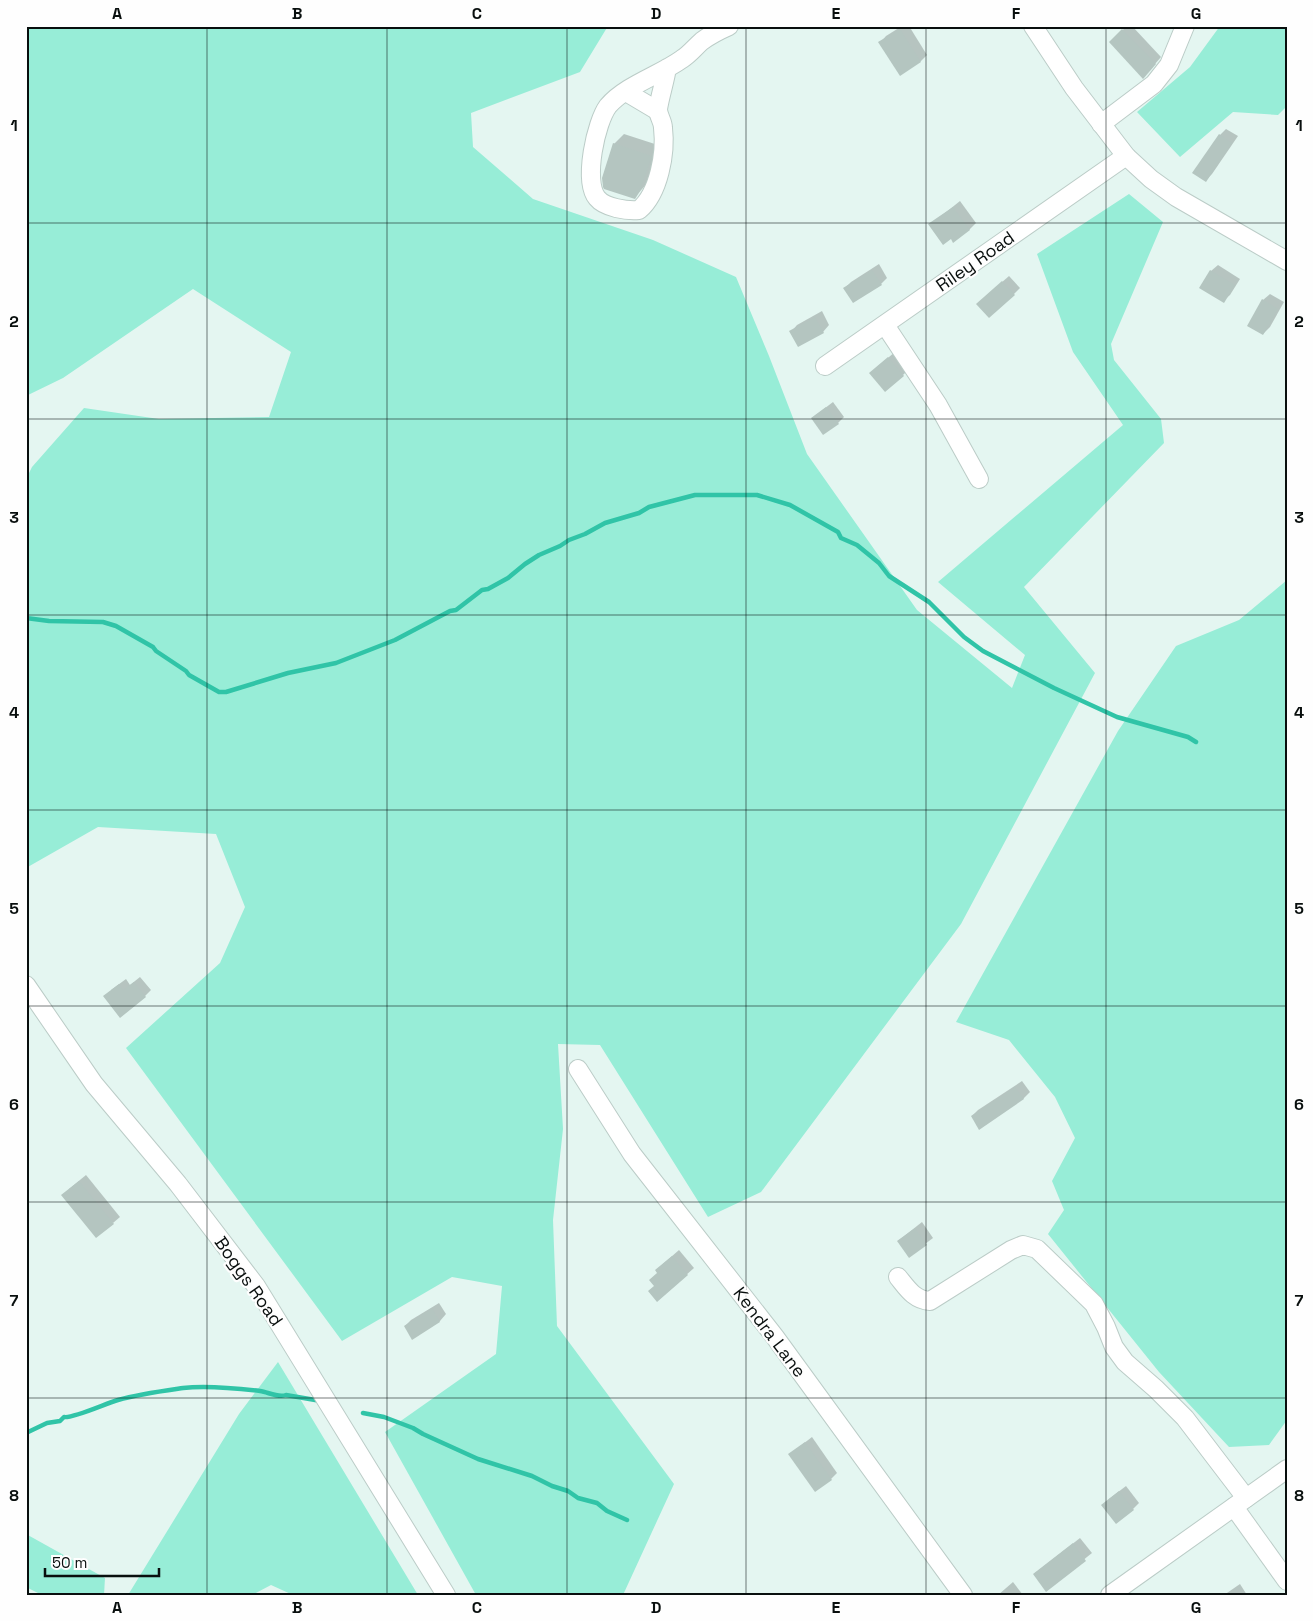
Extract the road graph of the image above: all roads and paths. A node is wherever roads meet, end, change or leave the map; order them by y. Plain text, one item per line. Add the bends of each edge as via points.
1 (729, 26) edge
2 (1033, 26) edge
3 (1185, 26) edge
4 (668, 68) junction
5 (626, 92) junction
6 (658, 112) junction
7 (1101, 124) junction
8 (1126, 156) junction
9 (1287, 261) edge
10 (884, 325) junction
11 (825, 366) dead end
12 (980, 479) dead end
13 (26, 985) edge
14 (578, 1069) dead end
15 (898, 1276) dead end
16 (1287, 1469) edge
17 (1240, 1503) junction
18 (1287, 1581) edge
19 (446, 1595) edge
20 (963, 1595) edge
21 (1110, 1595) edge

1 - 4 street via 701,42
2 - 7 street
3 - 7 street via 1169,65 1154,84
4 - 5 street
4 - 6 street
5 - 6 street
5 - 6 street via 607,107 597,129 591,183 595,196 602,202 633,210 639,210 646,204 654,191 664,152 663,125
7 - 8 street
8 - 9 street via 1176,197
8 - 10 street, Riley Road
10 - 11 street, Riley Road
10 - 12 street via 938,405
13 - 19 street, Boggs Road via 94,1084 178,1184 256,1286
14 - 20 street, Kendra Lane via 628,1148 775,1337
15 - 17 street via 914,1296 930,1301 1023,1244 1037,1249 1094,1304 1114,1347 1125,1362 1185,1418
16 - 17 street
17 - 18 street
17 - 21 street

